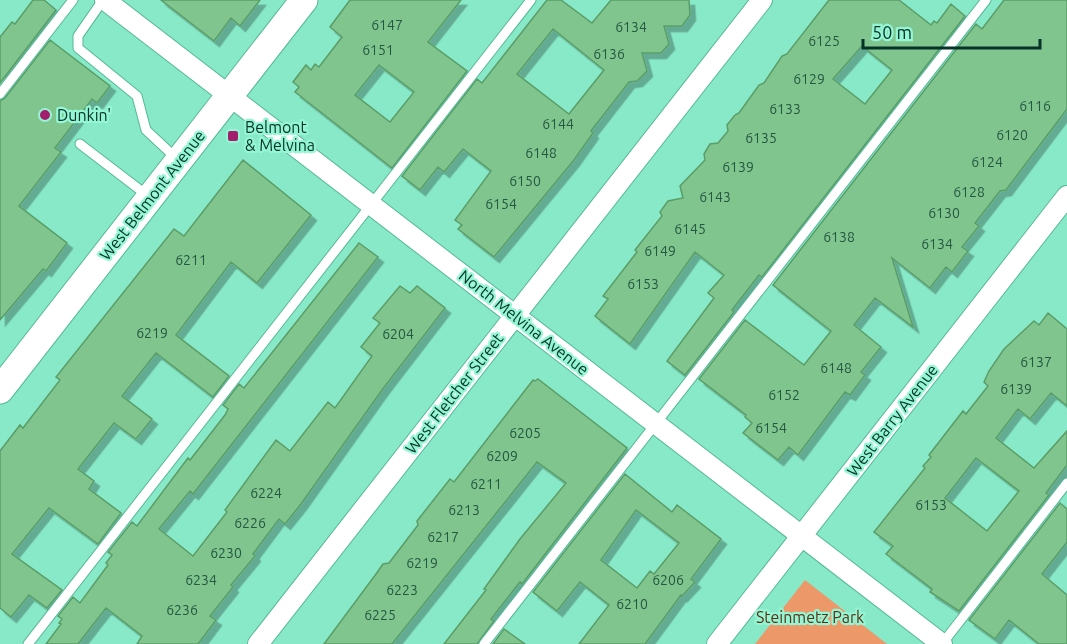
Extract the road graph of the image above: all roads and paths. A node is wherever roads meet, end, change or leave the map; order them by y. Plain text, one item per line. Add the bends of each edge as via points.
1 (73, 0) edge
2 (104, 0) edge
3 (304, 0) edge
4 (531, 0) edge
5 (762, 0) edge
6 (986, 0) edge
7 (0, 94) edge
8 (230, 95) junction
9 (80, 144) dead end
10 (179, 161) junction
11 (1067, 196) edge
12 (150, 197) junction
13 (371, 204) junction
14 (515, 315) junction
15 (0, 390) edge
16 (656, 423) junction
17 (1067, 483) edge
18 (802, 536) junction
19 (28, 644) edge
20 (258, 644) edge
21 (484, 644) edge
22 (717, 644) edge
23 (942, 644) edge

1 - 7 lane
2 - 8 street, North Melvina Avenue
2 - 10 lane via 78,36 78,48 137,96 146,130
3 - 8 main road, West Belmont Avenue
4 - 13 lane
5 - 14 street, West Fletcher Street
6 - 16 lane
8 - 10 main road, West Belmont Avenue
8 - 13 street, North Melvina Avenue
9 - 12 lane
10 - 12 main road, West Belmont Avenue
11 - 18 street, West Barry Avenue
12 - 15 main road, West Belmont Avenue
13 - 14 street, North Melvina Avenue
13 - 19 lane
14 - 16 street, North Melvina Avenue
14 - 20 street, West Fletcher Street
16 - 18 street, North Melvina Avenue
16 - 21 lane
17 - 23 lane
18 - 22 street, West Barry Avenue
18 - 23 street, North Melvina Avenue

